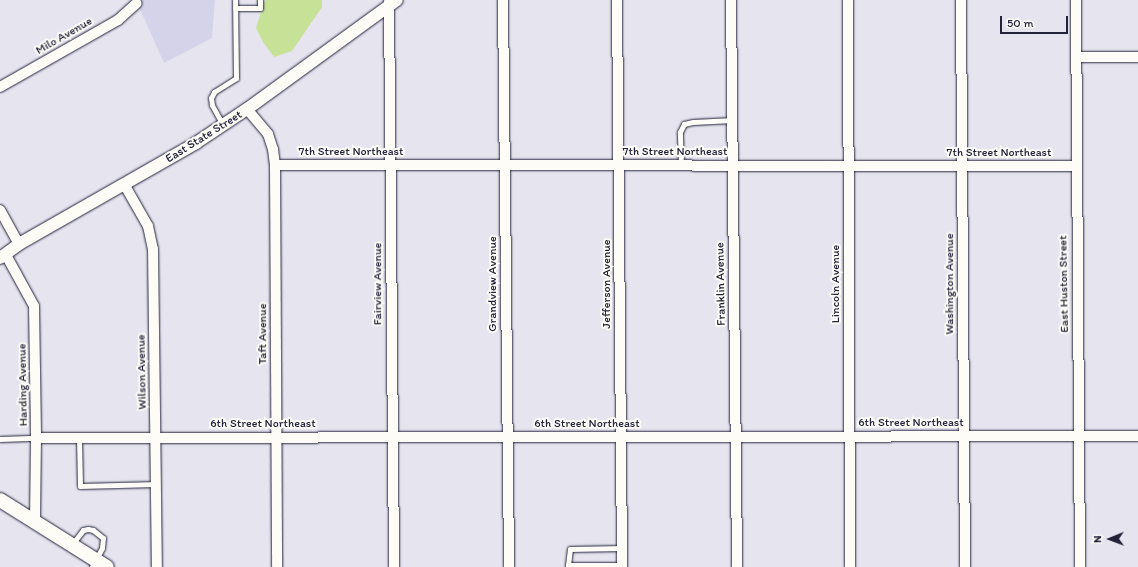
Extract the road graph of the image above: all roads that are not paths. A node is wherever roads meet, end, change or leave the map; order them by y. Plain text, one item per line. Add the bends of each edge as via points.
1 (235, 0) edge
2 (260, 0) edge
3 (503, 0) edge
4 (617, 0) edge
5 (731, 0) edge
6 (848, 0) edge
7 (961, 0) edge
8 (1076, 0) edge
9 (392, 2) edge
10 (137, 3) dead end
11 (235, 8) junction
12 (1076, 57) junction
13 (1138, 57) edge
14 (0, 87) edge
15 (248, 109) junction
16 (733, 120) junction
17 (222, 125) junction
18 (275, 165) junction
19 (390, 165) junction
20 (505, 165) junction
21 (619, 165) junction
22 (681, 165) junction
23 (733, 165) junction
24 (849, 165) junction
25 (962, 166) junction
26 (1076, 166) junction
27 (124, 184) junction
28 (0, 210) edge
29 (19, 244) junction
30 (3, 256) edge
31 (849, 436) junction
32 (964, 436) junction
33 (1079, 436) junction
34 (1138, 436) edge
35 (277, 437) junction
36 (392, 437) junction
37 (507, 437) junction
38 (621, 437) junction
39 (736, 437) junction
40 (36, 438) junction
41 (79, 438) junction
42 (156, 438) junction
43 (0, 439) edge
44 (157, 484) junction
45 (0, 500) edge
46 (35, 522) junction
47 (71, 545) junction
48 (622, 548) junction
49 (98, 565) edge
50 (568, 566) edge
51 (622, 566) edge
52 (157, 567) edge
53 (277, 567) edge
54 (394, 567) edge
55 (509, 567) edge
56 (737, 567) edge
57 (850, 567) edge
58 (965, 567) edge
59 (1080, 567) edge

1 - 11 lane
2 - 11 lane via 260,8
3 - 20 street, Grandview Avenue
4 - 21 street, Jefferson Avenue
5 - 16 street, Franklin Avenue
6 - 24 street, Lincoln Avenue
7 - 25 street, Washington Avenue
8 - 12 street, East Huston Street
9 - 15 street, East State Street
9 - 19 street, Fairview Avenue
10 - 14 street, Milo Avenue via 118,20
11 - 17 lane via 236,78 214,92 211,98
12 - 13 street
12 - 26 street, East Huston Street
15 - 17 street, East State Street
15 - 18 street, Taft Avenue via 268,134
16 - 22 lane via 684,124 680,132
16 - 23 street, Franklin Avenue
17 - 27 street, East State Street
18 - 19 street, 7th Street Northeast
18 - 35 street, Taft Avenue
19 - 20 street, 7th Street Northeast
19 - 36 street, Fairview Avenue
20 - 21 street, 7th Street Northeast
20 - 37 street, Grandview Avenue
21 - 22 street, 7th Street Northeast
21 - 38 street, Jefferson Avenue
22 - 23 street, 7th Street Northeast
23 - 24 street, 7th Street Northeast
23 - 39 street, Franklin Avenue
24 - 25 street, 7th Street Northeast
24 - 31 street, Lincoln Avenue
25 - 26 street, 7th Street Northeast
25 - 32 street, Washington Avenue
26 - 33 street, East Huston Street
27 - 29 street, East State Street
27 - 42 street, Wilson Avenue via 148,226 154,249
28 - 29 street
29 - 30 street, East State Street
30 - 40 street, Harding Avenue via 34,306
31 - 32 street, 6th Street Northeast
31 - 39 street, 6th Street Northeast
31 - 57 street, Lincoln Avenue
32 - 33 street, 6th Street Northeast
32 - 58 street, Washington Avenue
33 - 34 street, 6th Street Northeast
33 - 59 street, East Huston Street
35 - 36 street, 6th Street Northeast
35 - 42 street, 6th Street Northeast
35 - 53 street, Taft Avenue
36 - 37 street, 6th Street Northeast
36 - 54 street, Fairview Avenue
37 - 38 street, 6th Street Northeast
37 - 55 street, Grandview Avenue
38 - 39 street, 6th Street Northeast
38 - 48 street, Jefferson Avenue
39 - 56 street, Franklin Avenue
40 - 41 street, 6th Street Northeast
40 - 43 lane
40 - 46 street, Harding Avenue
41 - 42 street, 6th Street Northeast
41 - 44 lane via 80,486
42 - 44 street, Wilson Avenue
44 - 52 street, Wilson Avenue
45 - 46 main road
46 - 47 main road
47 - 49 main road
47 - 49 lane via 83,530 88,529 98,534 103,538
48 - 50 lane via 570,549
48 - 51 street, Jefferson Avenue
50 - 51 lane

